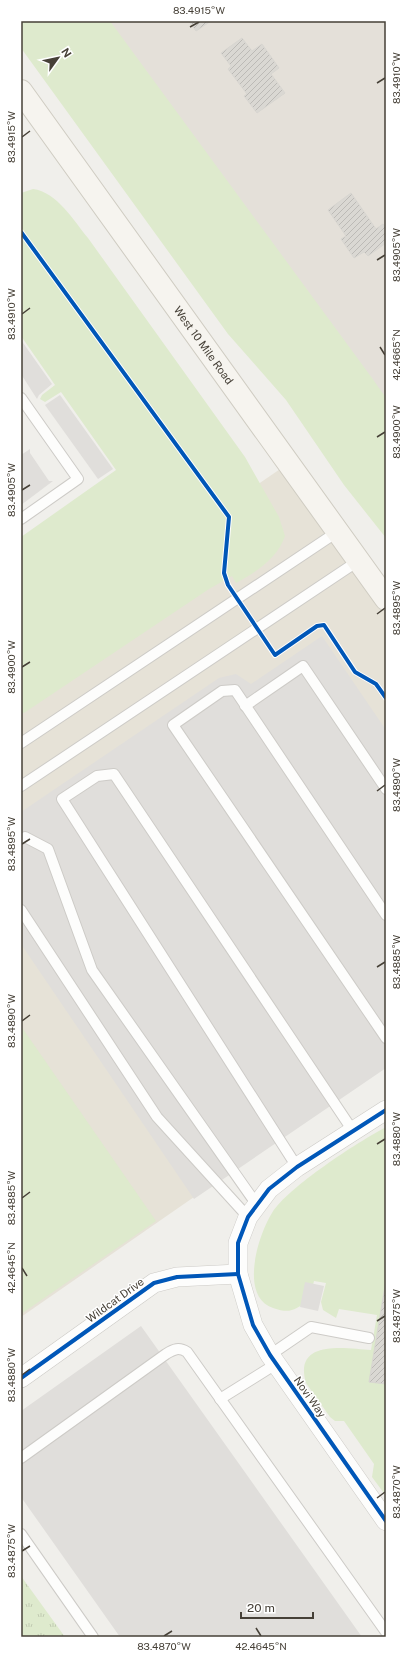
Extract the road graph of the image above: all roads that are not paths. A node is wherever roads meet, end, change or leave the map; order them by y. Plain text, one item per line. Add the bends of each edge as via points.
1 (21, 91) edge
2 (21, 398) edge
3 (21, 519) edge
4 (337, 532) junction
5 (358, 561) junction
6 (386, 599) edge
7 (245, 706) junction
8 (22, 740) edge
9 (21, 786) edge
10 (386, 789) edge
11 (21, 839) edge
12 (21, 910) edge
13 (386, 915) edge
14 (386, 1038) edge
15 (386, 1110) edge
16 (354, 1131) junction
17 (297, 1167) junction
18 (252, 1211) junction
19 (238, 1274) junction
20 (369, 1338) dead end
21 (273, 1360) junction
22 (21, 1378) edge
23 (220, 1399) junction
24 (21, 1458) edge
25 (386, 1521) edge
26 (21, 1534) edge
27 (386, 1632) edge
28 (93, 1637) edge

1 - 4 main road, West 10 Mile Road
2 - 3 lane via 78,479
4 - 5 main road, West 10 Mile Road
4 - 8 lane
5 - 6 main road, West 10 Mile Road
5 - 9 lane
7 - 10 lane via 303,666
7 - 13 lane
7 - 14 lane via 235,690 222,691 173,725
11 - 18 lane via 25,837 48,849 92,970
12 - 18 lane via 157,1117
15 - 16 street
16 - 17 street
16 - 17 lane via 114,774 96,776 62,799
17 - 18 street via 269,1188
18 - 19 street via 238,1243
19 - 21 street, Novi Way via 253,1325
19 - 22 street, Wildcat Drive via 177,1277 154,1283
20 - 21 lane via 311,1327
21 - 23 lane
21 - 25 street, Novi Way
23 - 24 lane via 187,1352 176,1349
23 - 27 lane
26 - 28 lane

